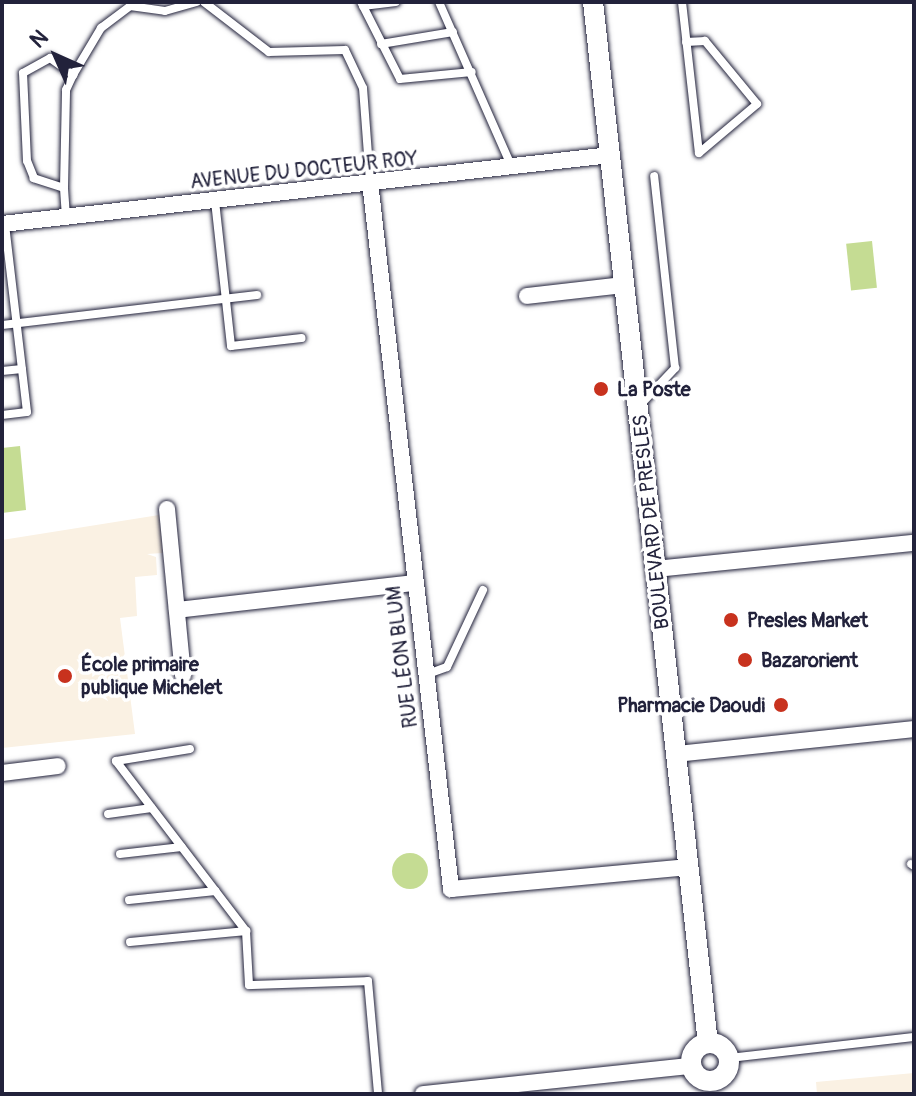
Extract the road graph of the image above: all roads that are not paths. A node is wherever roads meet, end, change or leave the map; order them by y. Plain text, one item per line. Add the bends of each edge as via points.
1 (197, 2) edge
2 (204, 2) edge
3 (396, 2) edge
4 (439, 2) edge
5 (593, 2) edge
6 (682, 2) edge
7 (362, 4) edge
8 (453, 32) junction
9 (686, 42) junction
10 (381, 44) junction
11 (472, 72) junction
12 (73, 75) junction
13 (610, 155) junction
14 (512, 166) junction
15 (654, 176) dead end
16 (370, 182) junction
17 (64, 188) junction
18 (215, 200) junction
19 (66, 217) junction
20 (3, 224) edge
21 (624, 285) junction
22 (257, 295) dead end
23 (527, 296) dead end
24 (226, 299) junction
25 (16, 323) junction
26 (2, 325) edge
27 (302, 338) dead end
28 (22, 369) junction
29 (2, 371) edge
30 (638, 408) junction
31 (2, 415) edge
32 (167, 509) dead end
33 (914, 543) edge
34 (656, 569) junction
35 (413, 583) junction
36 (483, 590) dead end
37 (177, 610) junction
38 (183, 675) dead end
39 (425, 675) junction
40 (914, 729) edge
41 (190, 749) dead end
42 (676, 754) junction
43 (58, 766) dead end
44 (2, 773) edge
45 (152, 808) junction
46 (108, 814) dead end
47 (182, 847) junction
48 (120, 854) dead end
49 (689, 867) junction
50 (216, 891) junction
51 (129, 900) dead end
52 (246, 931) junction
53 (130, 942) dead end
54 (914, 1037) edge
55 (708, 1043) junction
56 (729, 1058) junction
57 (691, 1066) junction
58 (713, 1088) edge
59 (465, 1092) edge
60 (378, 1094) edge
61 (423, 1094) edge

1 - 12 lane via 165,11 130,6 101,28
2 - 16 lane via 269,52 345,50 363,88
3 - 7 lane
4 - 8 lane
5 - 13 street, BOULEVARD DE PRESLES
6 - 9 lane
7 - 10 lane
8 - 10 lane
8 - 11 lane
9 - 9 lane via 691,89 699,153 757,104 705,41
10 - 11 lane via 400,79
11 - 14 lane
12 - 17 lane via 66,90
12 - 17 lane via 50,58 18,83 34,178
13 - 14 street, AVENUE DU DOCTEUR ROY
13 - 21 street, BOULEVARD DE PRESLES
14 - 16 street, AVENUE DU DOCTEUR ROY
15 - 30 lane via 675,368
16 - 18 street, AVENUE DU DOCTEUR ROY
16 - 35 street, RUE LÉON BLUM
17 - 19 lane
18 - 19 street, AVENUE DU DOCTEUR ROY
18 - 24 lane
19 - 20 street, AVENUE DU DOCTEUR ROY
20 - 25 lane
21 - 23 street
21 - 30 street, BOULEVARD DE PRESLES
22 - 24 lane
24 - 25 lane
24 - 27 lane via 231,346
25 - 26 lane
25 - 28 lane
28 - 29 lane
28 - 31 lane via 27,412
30 - 34 street, BOULEVARD DE PRESLES
32 - 37 street
33 - 34 street
34 - 42 street, BOULEVARD DE PRESLES
35 - 37 street
35 - 39 street, RUE LÉON BLUM
36 - 39 lane via 447,667
37 - 38 street
39 - 49 street, RUE LÉON BLUM via 451,889
40 - 42 street
41 - 45 lane via 116,761
42 - 49 street, BOULEVARD DE PRESLES
43 - 44 street
45 - 46 lane
45 - 47 lane
47 - 48 lane
47 - 50 lane
49 - 55 street, BOULEVARD DE PRESLES
50 - 51 lane
50 - 52 lane
52 - 53 lane
52 - 60 lane via 249,985 368,981
54 - 56 lane
55 - 56 street
55 - 57 street via 693,1054
56 - 58 street
57 - 58 street
57 - 59 street
59 - 61 street

